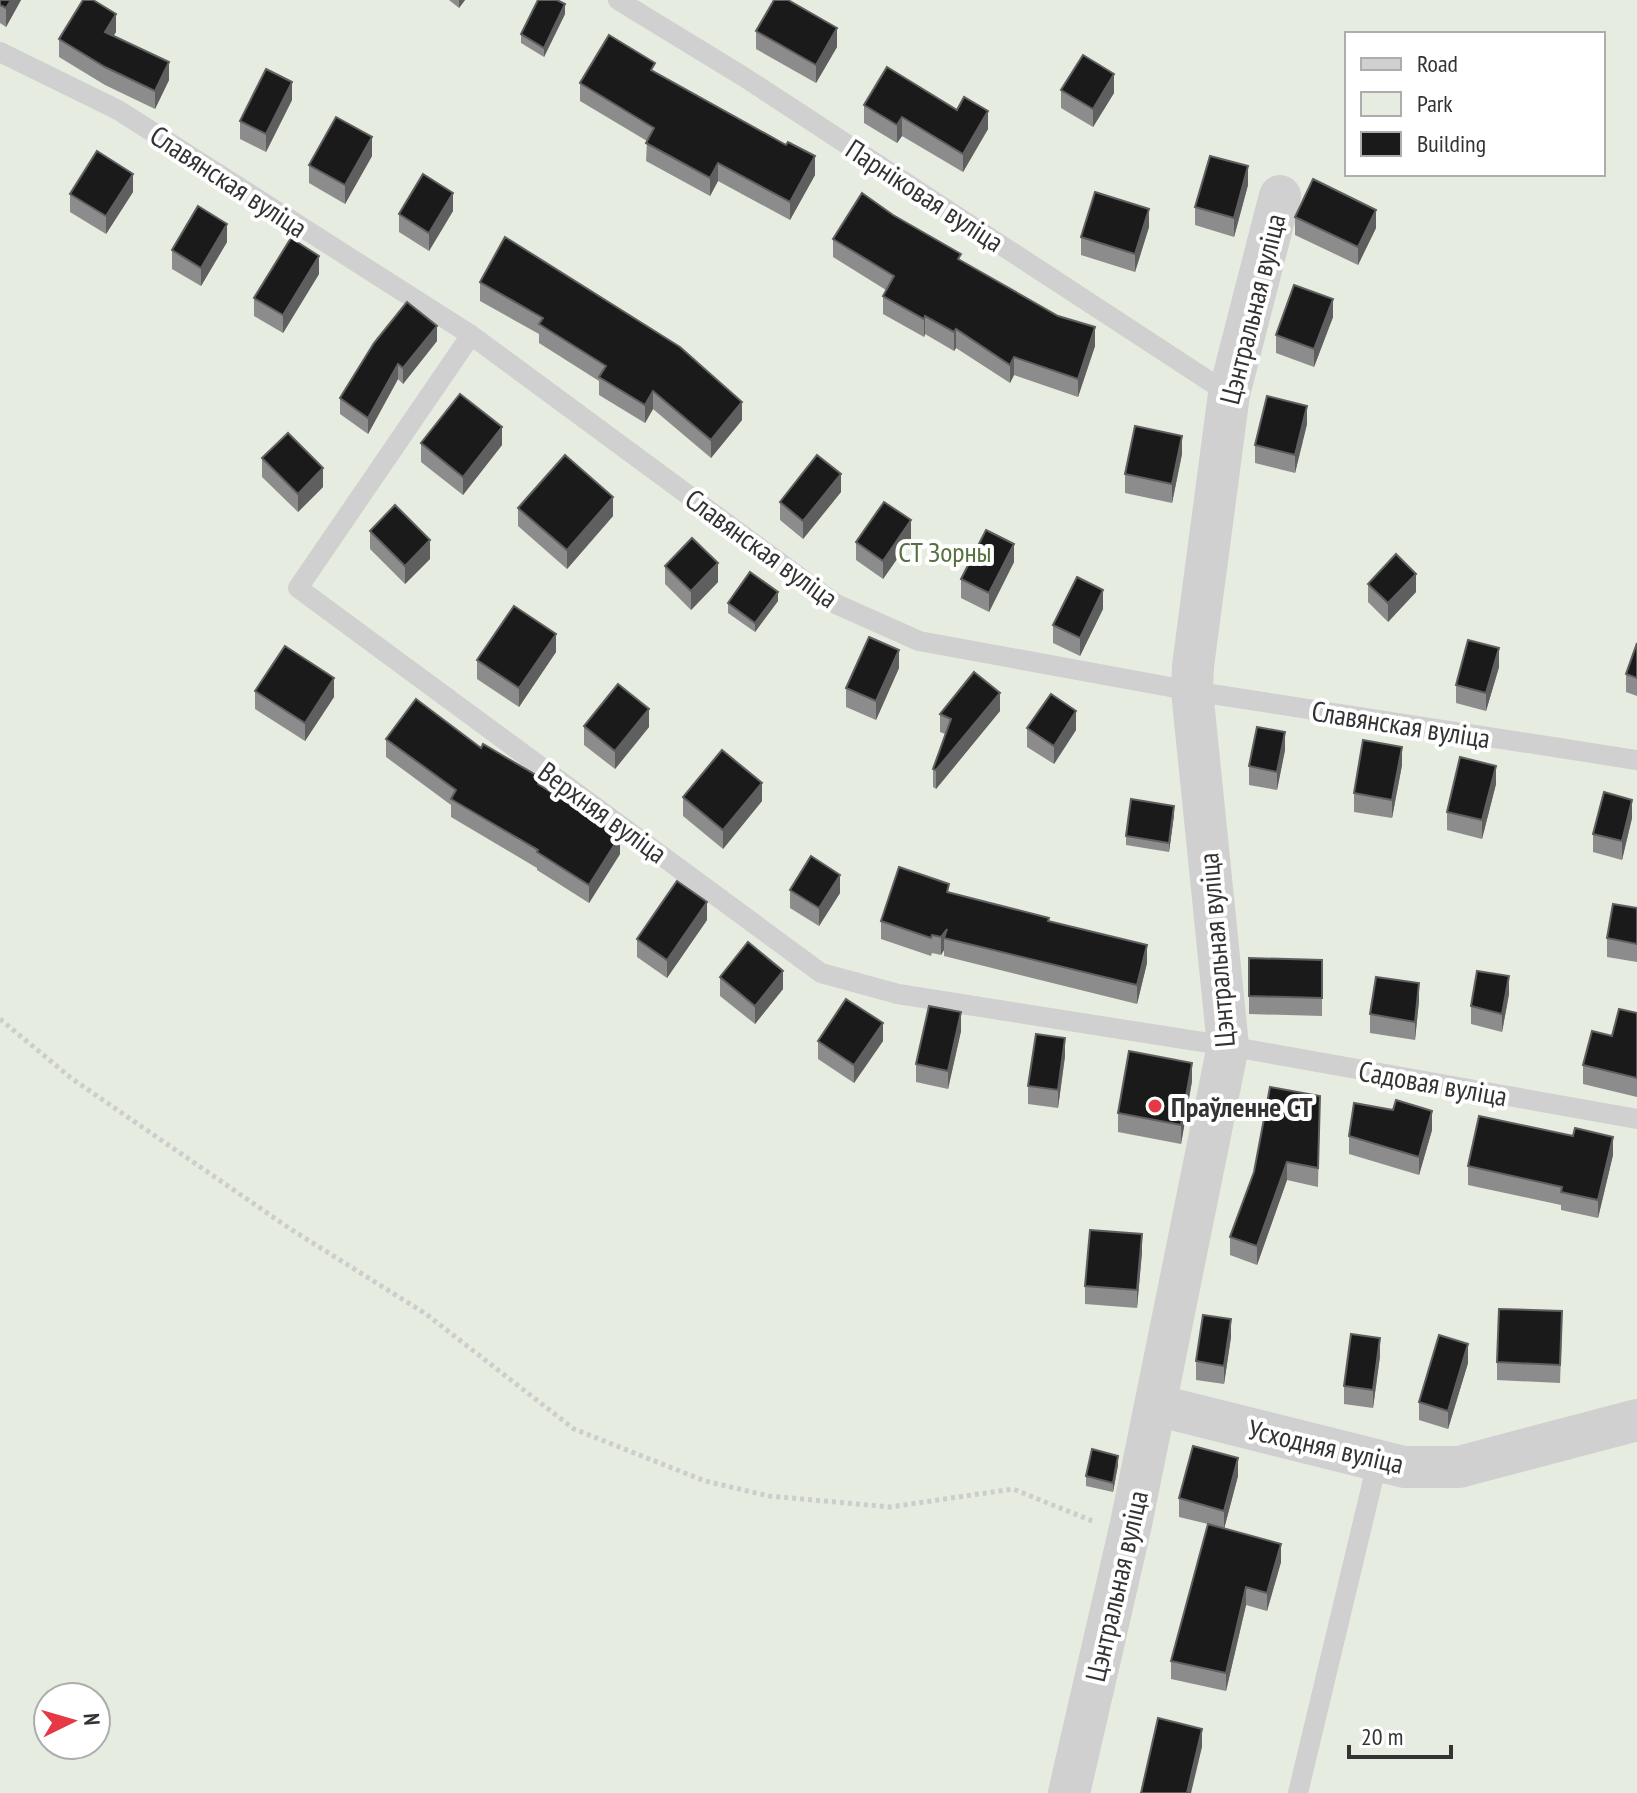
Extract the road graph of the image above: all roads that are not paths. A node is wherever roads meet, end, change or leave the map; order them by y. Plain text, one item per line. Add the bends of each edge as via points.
1 (618, 0) edge
2 (0, 52) edge
3 (1280, 196) dead end
4 (471, 335) junction
5 (1229, 394) junction
6 (1192, 691) junction
7 (1637, 760) edge
8 (1228, 1046) junction
9 (1637, 1119) edge
10 (1156, 1405) junction
11 (1637, 1420) edge
12 (1378, 1459) junction
13 (1069, 1793) edge
14 (1298, 1793) edge

1 - 5 lane, Парніковая вуліца
2 - 4 lane, Славянская вуліца via 118,110
3 - 5 street, Цэнтральная вуліца
4 - 6 lane, Славянская вуліца via 836,604 919,641
4 - 8 lane, Верхняя вуліца via 298,588 821,973 898,994
5 - 6 street, Цэнтральная вуліца
6 - 7 lane, Славянская вуліца
6 - 8 street, Цэнтральная вуліца
8 - 9 lane, Садовая вуліца
8 - 10 street, Цэнтральная вуліца
10 - 12 street, Усходняя вуліца
10 - 13 street, Цэнтральная вуліца
11 - 12 street, Усходняя вуліца via 1459,1467 1404,1467
12 - 14 lane

